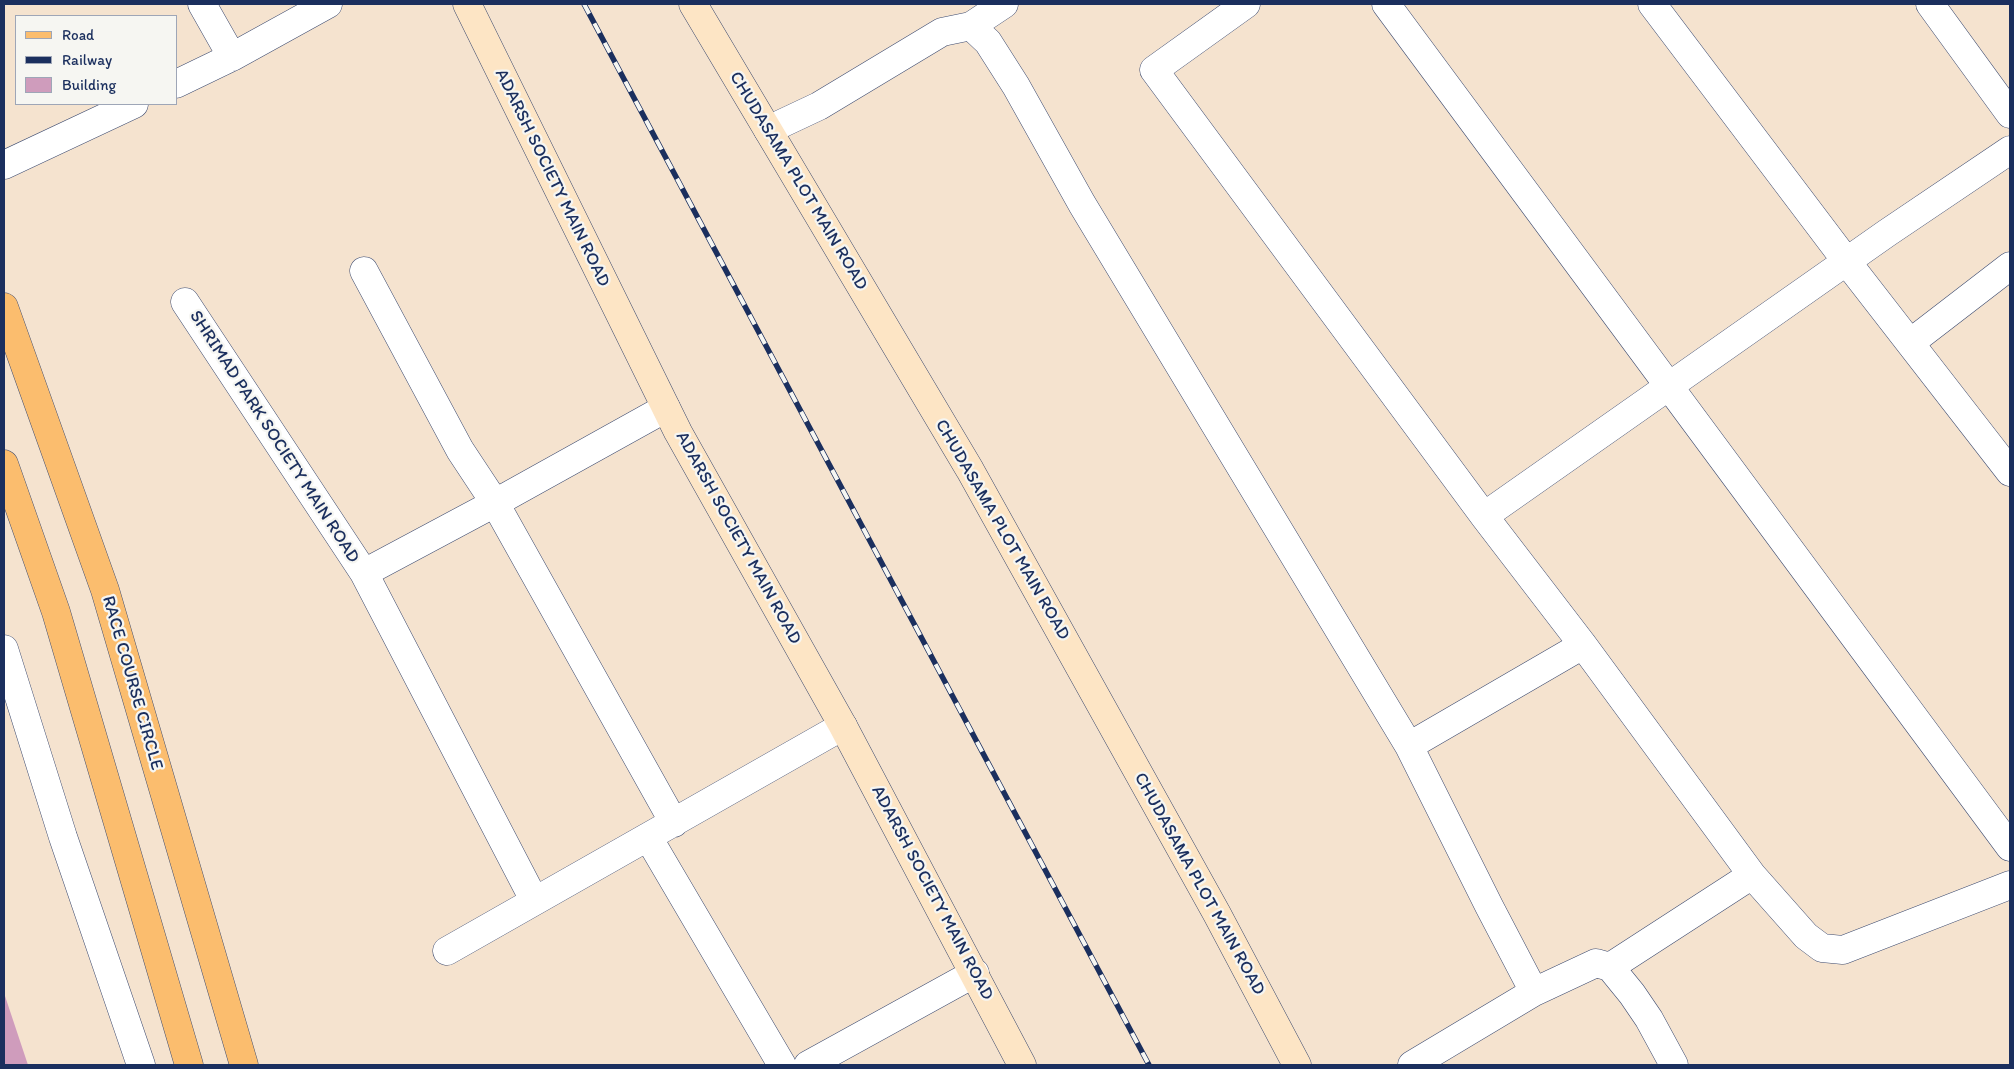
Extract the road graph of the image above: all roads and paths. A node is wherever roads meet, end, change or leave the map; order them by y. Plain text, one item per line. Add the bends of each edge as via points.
1 (202, 4) edge
2 (328, 4) edge
3 (467, 4) edge
4 (693, 4) edge
5 (1004, 4) edge
6 (1246, 4) edge
7 (1386, 4) edge
8 (1652, 4) edge
9 (1930, 4) edge
10 (971, 26) junction
11 (232, 57) junction
12 (178, 83) edge
13 (132, 105) edge
14 (2010, 114) edge
15 (768, 130) junction
16 (2010, 150) edge
17 (4, 165) edge
18 (1847, 262) junction
19 (2010, 266) edge
20 (364, 271) dead end
21 (185, 302) dead end
22 (4, 307) edge
23 (1910, 343) junction
24 (1669, 386) junction
25 (666, 408) junction
26 (4, 464) edge
27 (2010, 472) edge
28 (495, 503) junction
29 (1484, 516) junction
30 (364, 573) junction
31 (1583, 645) junction
32 (4, 649) edge
33 (843, 726) junction
34 (1409, 746) junction
35 (674, 823) junction
36 (648, 837) junction
37 (2010, 847) edge
38 (1752, 875) junction
39 (2010, 885) edge
40 (534, 900) junction
41 (446, 951) dead end
42 (1610, 967) junction
43 (975, 974) junction
44 (1534, 992) junction
45 (141, 1065) edge
46 (188, 1065) edge
47 (244, 1065) edge
48 (782, 1065) edge
49 (808, 1065) edge
50 (1022, 1065) edge
51 (1297, 1065) edge
52 (1412, 1065) edge
53 (1674, 1065) edge

1 - 11 street
2 - 11 street
3 - 25 street, ADARSH SOCIETY MAIN ROAD
4 - 15 street, CHUDASAMA PLOT MAIN ROAD
5 - 10 street
6 - 29 street via 1154,70
7 - 24 street
8 - 18 street
9 - 14 street
10 - 15 street via 942,32 819,106
10 - 34 street via 988,42 1016,86 1087,213
11 - 12 street
13 - 17 street
15 - 51 street, CHUDASAMA PLOT MAIN ROAD via 970,470 1217,914
16 - 18 street
18 - 23 street
18 - 24 street
19 - 23 street
20 - 28 street via 460,450
21 - 30 street, SHRIMAD PARK SOCIETY MAIN ROAD
22 - 47 main road, RACE COURSE CIRCLE via 105,590
23 - 27 street
24 - 29 street
24 - 37 street
25 - 28 street, SHRIMAD PARK SOCIETY MAIN ROAD
25 - 33 street, ADARSH SOCIETY MAIN ROAD
26 - 46 main road via 56,612
28 - 30 street, SHRIMAD PARK SOCIETY MAIN ROAD
28 - 35 street
29 - 31 street
30 - 40 street
31 - 34 street
31 - 38 street
32 - 45 street via 63,837
33 - 35 street
33 - 43 street, ADARSH SOCIETY MAIN ROAD
34 - 44 street
35 - 36 street
36 - 40 street
36 - 48 street
38 - 39 street via 1806,936 1822,948 1843,950
38 - 42 street
40 - 41 street
42 - 44 street via 1596,963
42 - 53 street via 1649,1019
43 - 49 street
43 - 50 street, ADARSH SOCIETY MAIN ROAD
44 - 52 street

